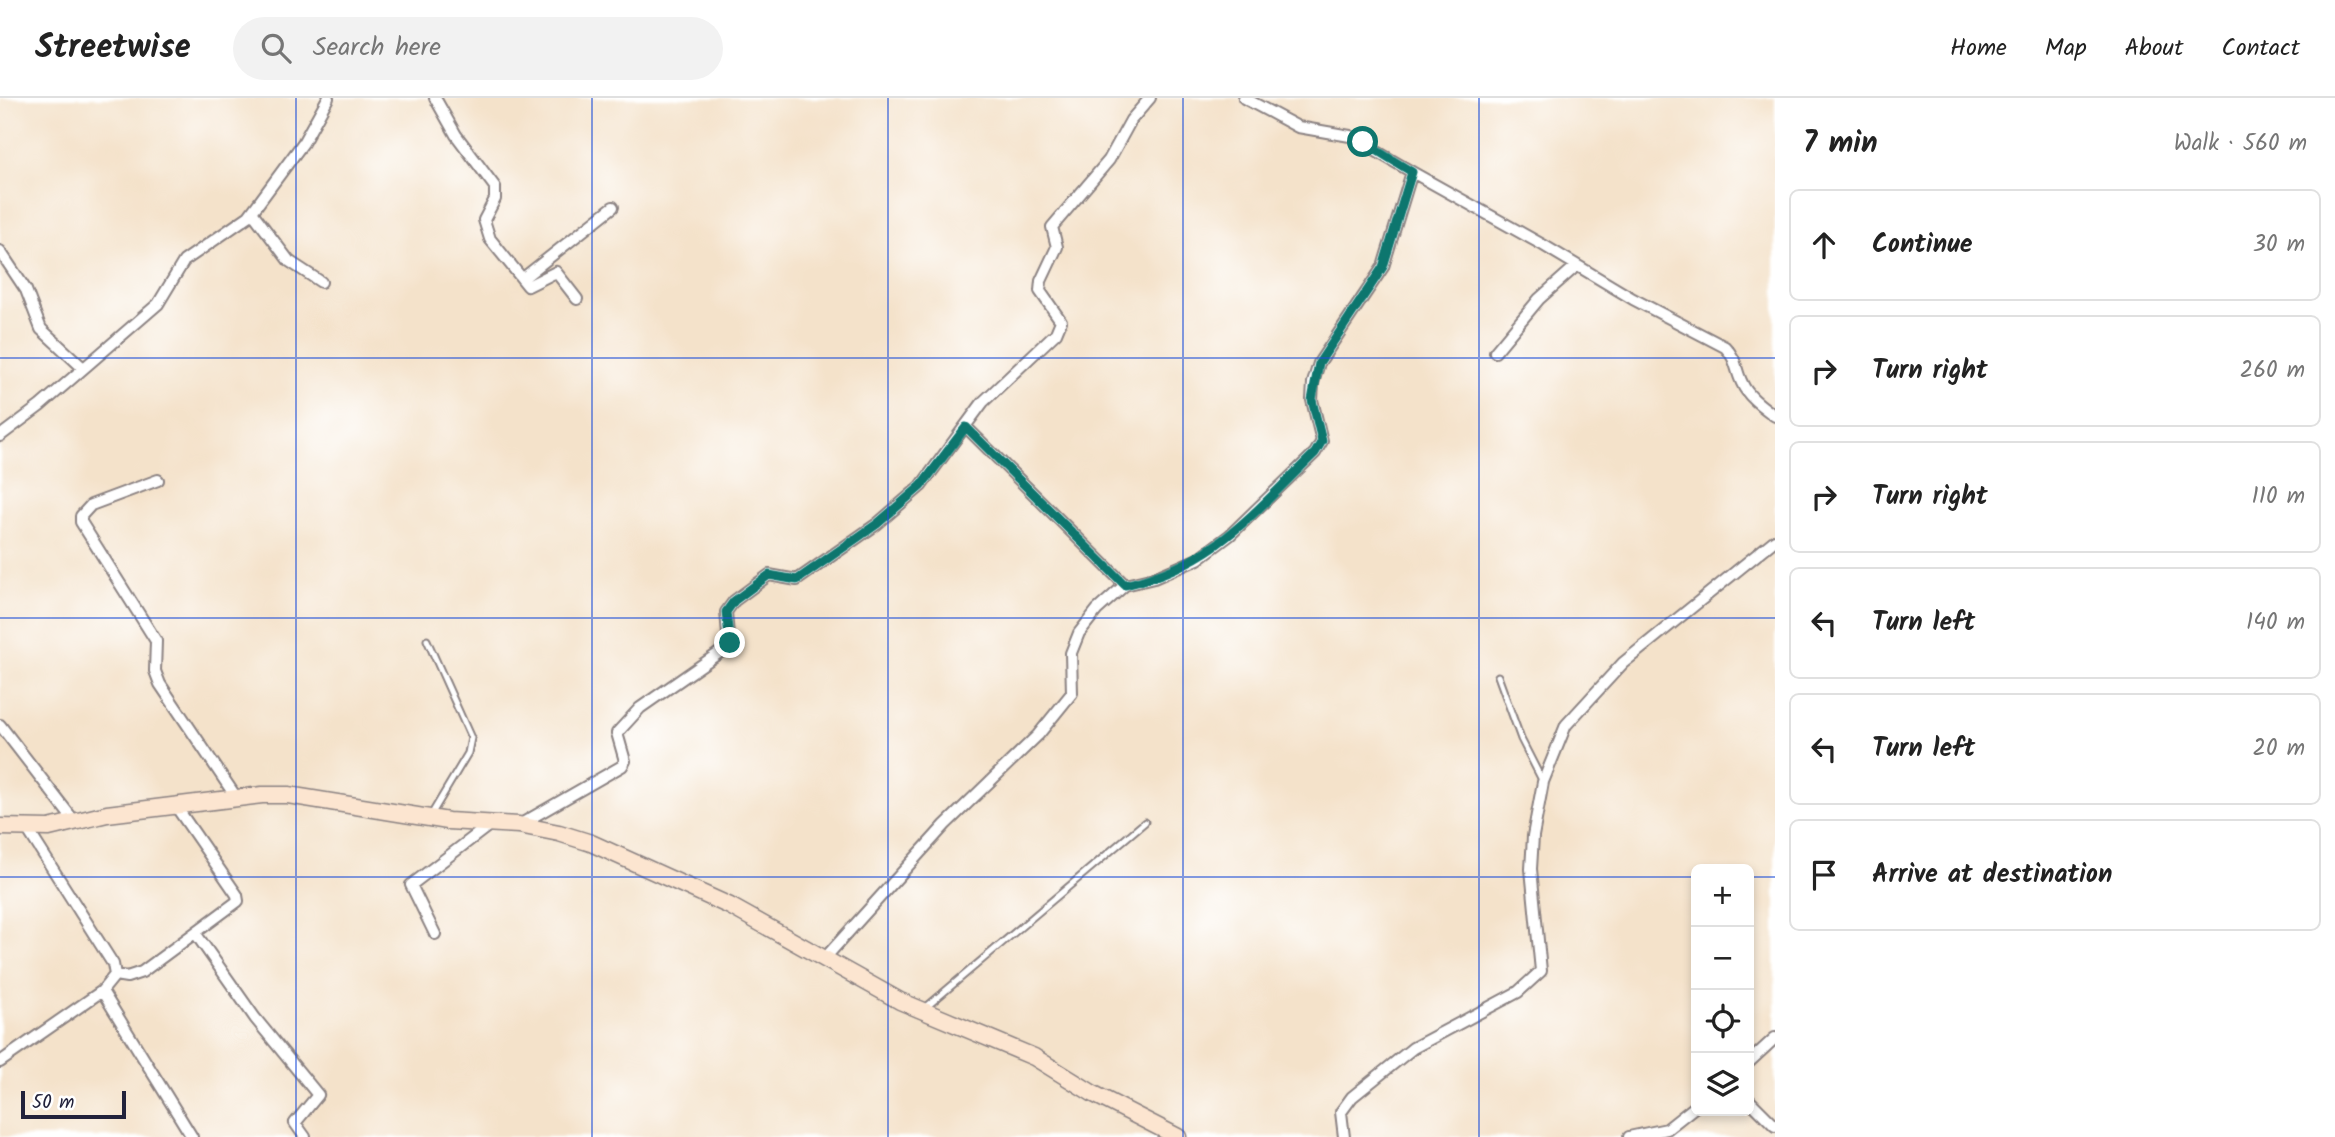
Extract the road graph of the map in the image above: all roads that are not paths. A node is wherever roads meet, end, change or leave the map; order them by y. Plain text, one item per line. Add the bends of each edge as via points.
1 (328, 98) edge
2 (435, 98) edge
3 (1244, 98) edge
4 (1147, 99) edge
5 (1412, 172) junction
6 (613, 207) dead end
7 (252, 212) junction
8 (0, 251) edge
9 (1575, 267) junction
10 (523, 279) junction
11 (321, 282) dead end
12 (577, 299) dead end
13 (1495, 352) dead end
14 (82, 367) junction
15 (1775, 416) edge
16 (966, 427) junction
17 (0, 436) edge
18 (158, 480) dead end
19 (1775, 540) edge
20 (1125, 585) junction
21 (427, 640) dead end
22 (1498, 676) dead end
23 (0, 725) edge
24 (1543, 782) junction
25 (236, 797) junction
26 (175, 805) junction
27 (429, 817) junction
28 (75, 822) junction
29 (1145, 822) dead end
30 (492, 823) junction
31 (519, 825) junction
32 (0, 827) edge
33 (28, 830) junction
34 (196, 934) junction
35 (435, 934) dead end
36 (824, 959) junction
37 (115, 975) junction
38 (102, 991) junction
39 (922, 1011) junction
40 (1775, 1038) edge
41 (1754, 1057) edge
42 (0, 1062) edge
43 (1754, 1105) edge
44 (1691, 1110) edge
45 (1775, 1126) edge
46 (1160, 1133) edge
47 (192, 1137) edge
48 (305, 1137) edge
49 (1178, 1137) edge
50 (1344, 1137) edge
51 (1629, 1137) edge

1 - 7 street via 303,143
2 - 10 street via 495,187 485,229
3 - 5 street via 1298,127 1350,136
4 - 16 street via 1109,160 1052,227 1057,247 1040,291 1061,327 1003,380
5 - 9 street
5 - 20 street via 1383,267 1319,363 1312,400 1322,441 1315,453 1230,536 1198,559
6 - 10 street
7 - 11 street via 289,261
7 - 14 street via 184,261 158,304
8 - 14 street via 26,290 41,329
9 - 13 street via 1539,299
9 - 15 street via 1725,347 1734,356 1741,383
10 - 12 street via 530,286 556,272
14 - 17 street
16 - 20 street
16 - 31 street via 921,486 877,524 797,580 769,575 734,601 726,615 729,646 640,708 617,733 625,761 622,766
18 - 25 street via 90,505 82,522 156,641 155,671 160,684
19 - 24 street via 1623,663 1579,708 1566,725
20 - 36 street via 1079,633 1071,653 1072,693 1038,735 945,825
21 - 27 lane via 471,738 468,753
22 - 24 lane
23 - 28 street
24 - 50 street via 1531,869 1541,971 1518,992 1413,1048 1352,1097 1341,1112
25 - 26 main road
25 - 27 main road via 288,795
26 - 28 main road
26 - 34 street via 239,899
27 - 30 main road
28 - 33 main road
29 - 39 lane
30 - 31 main road
30 - 35 street via 412,884
31 - 36 main road via 591,843 730,906
32 - 33 main road
33 - 37 street via 113,964
34 - 37 street via 136,975
34 - 48 street via 255,1018 318,1095 295,1123
36 - 39 main road
37 - 38 street
38 - 42 street
38 - 47 street
39 - 46 main road via 1034,1056
40 - 41 street
43 - 45 street
44 - 51 street via 1667,1129
46 - 49 main road

